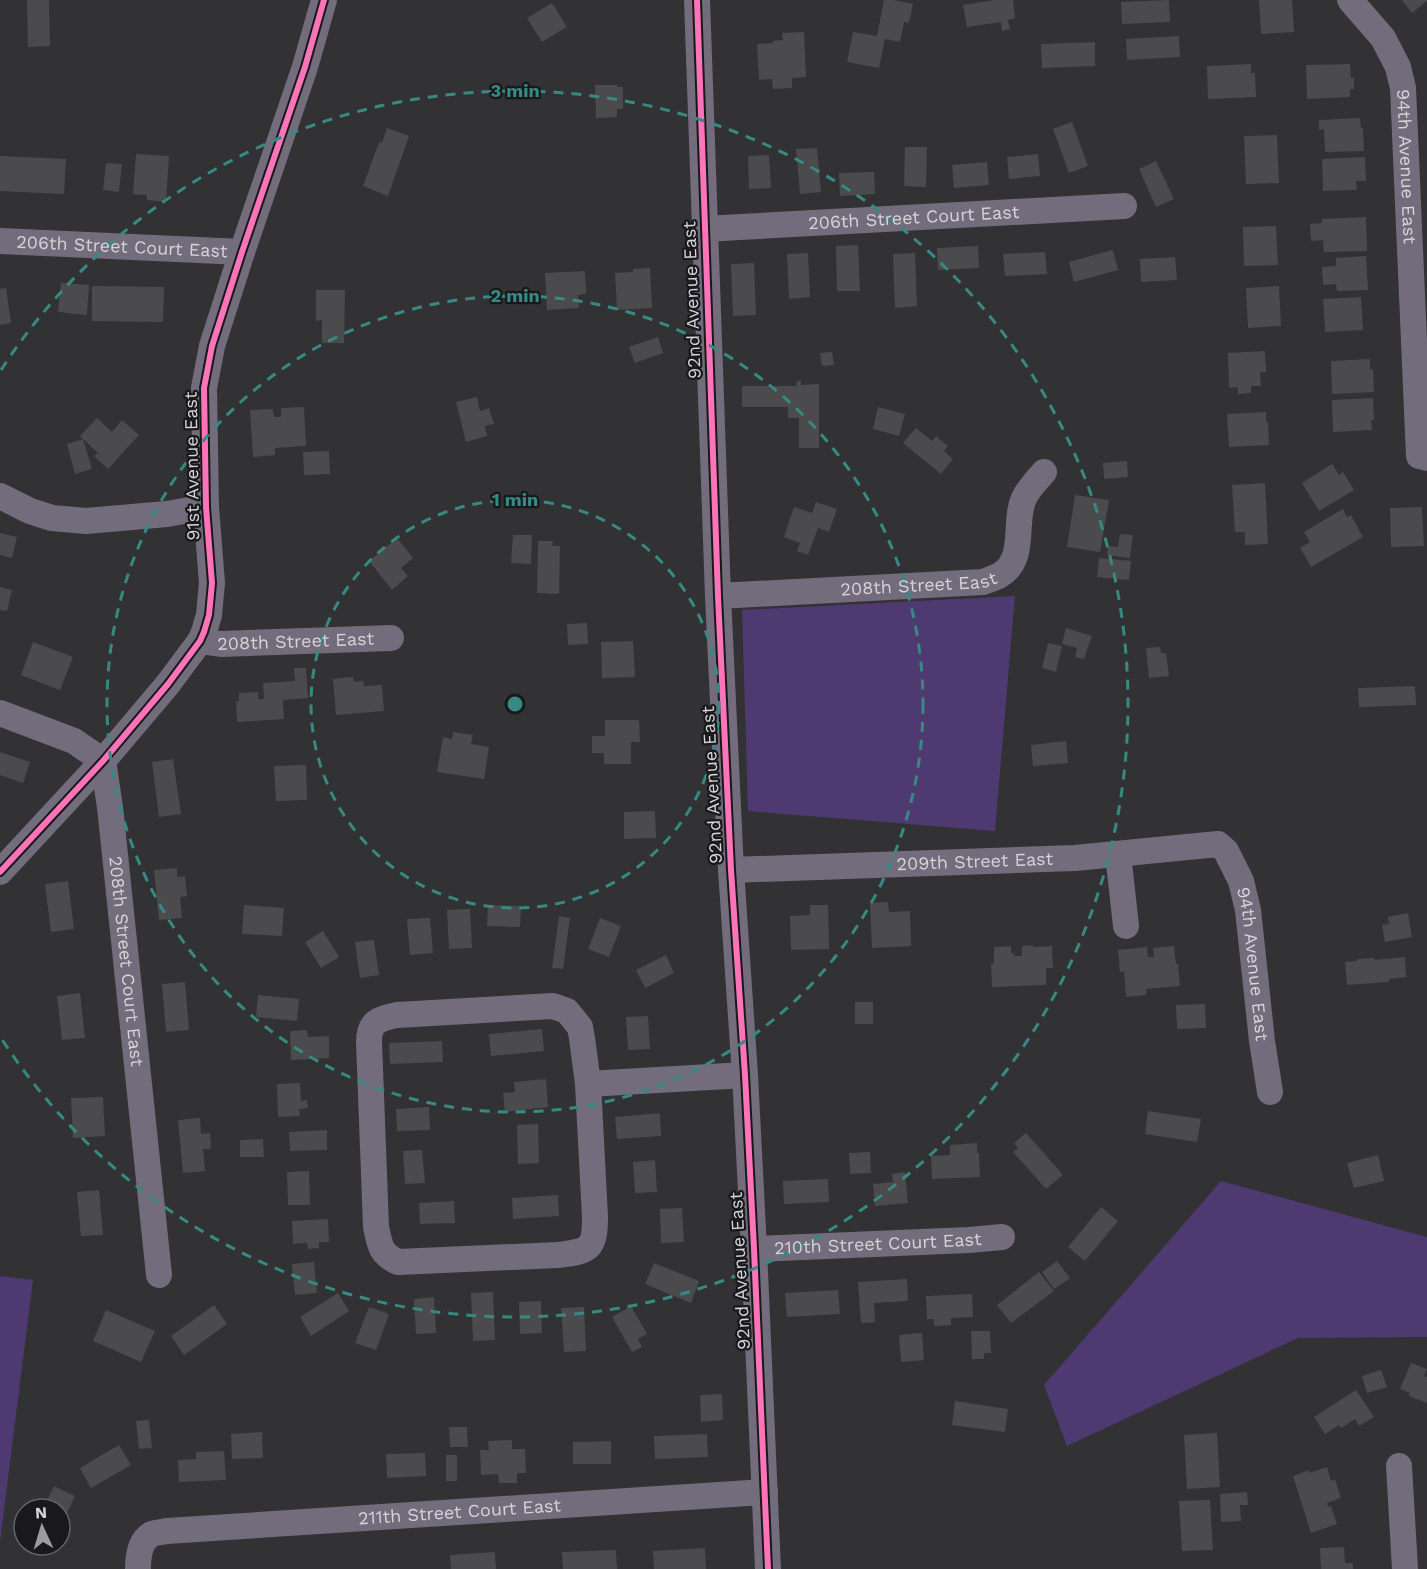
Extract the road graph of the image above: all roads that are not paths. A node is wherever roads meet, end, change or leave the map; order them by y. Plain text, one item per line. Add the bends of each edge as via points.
1 (324, 0) edge
2 (697, 0) edge
3 (1350, 0) edge
4 (1124, 206) dead end
5 (704, 229) junction
6 (0, 240) edge
7 (242, 252) junction
8 (1423, 457) edge
9 (1044, 472) dead end
10 (0, 496) edge
11 (206, 507) junction
12 (718, 596) junction
13 (391, 638) dead end
14 (200, 641) junction
15 (0, 713) edge
16 (103, 761) junction
17 (1218, 844) joint
18 (1118, 854) junction
19 (731, 870) junction
20 (0, 872) edge
21 (1126, 926) dead end
22 (745, 1075) junction
23 (588, 1084) junction
24 (1270, 1092) dead end
25 (1002, 1237) dead end
26 (754, 1249) junction
27 (159, 1275) dead end
28 (1399, 1466) dead end
29 (765, 1492) junction
30 (138, 1569) edge
31 (768, 1569) edge
32 (1405, 1569) edge

1 - 7 street, 91st Avenue East
2 - 5 street, 92nd Avenue East
3 - 8 street, 94th Avenue East via 1383,38 1398,67 1403,88
4 - 5 street, 206th Street Court East
5 - 12 street, 92nd Avenue East
6 - 7 street, 206th Street Court East
7 - 11 street, 91st Avenue East via 212,346 204,388
9 - 12 street, 208th Street East via 1023,499 1012,565 1000,576 982,582
10 - 11 street via 52,518 86,521
11 - 14 street, 91st Avenue East via 212,583 209,615
12 - 19 street, 92nd Avenue East
13 - 14 street, 208th Street East via 220,644
14 - 16 street, 91st Avenue East
15 - 16 street via 74,741
16 - 20 street, 91st Avenue East
16 - 27 street, 208th Street Court East
17 - 18 street, 209th Street East
17 - 24 street, 94th Avenue East via 1226,851 1241,881 1248,910
18 - 19 street, 209th Street East
18 - 21 street
19 - 22 street, 92nd Avenue East
22 - 23 street
22 - 26 street, 92nd Avenue East
23 - 23 street via 595,1233 587,1249 558,1256 398,1262 388,1258 376,1227 369,1042 374,1024 383,1018 408,1015 554,1006 567,1011 580,1028
25 - 26 street, 210th Street Court East
26 - 29 street, 92nd Avenue East
28 - 32 street
29 - 30 street, 211th Street Court East via 195,1528 153,1534 141,1548
29 - 31 street, 92nd Avenue East

